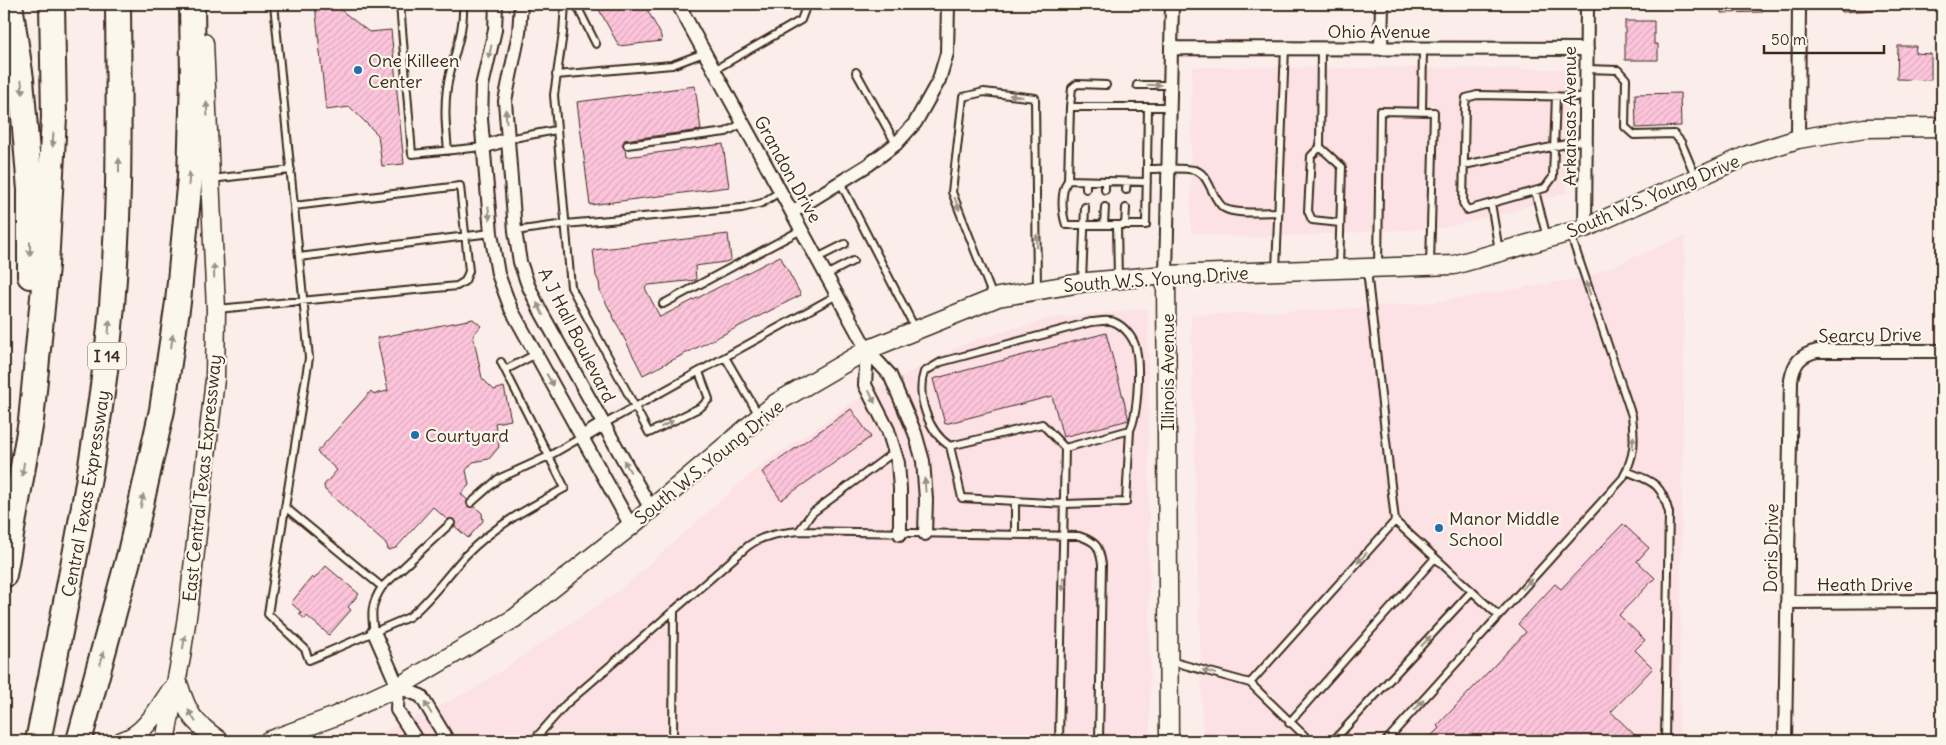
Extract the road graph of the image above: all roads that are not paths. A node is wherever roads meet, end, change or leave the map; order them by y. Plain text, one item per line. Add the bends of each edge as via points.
1 (10, 4) edge
2 (52, 4) edge
3 (118, 4) edge
4 (192, 4) edge
5 (202, 4) edge
6 (274, 4) edge
7 (400, 4) edge
8 (463, 4) edge
9 (496, 4) edge
10 (521, 4) edge
11 (565, 4) edge
12 (576, 4) edge
13 (678, 4) edge
14 (807, 4) edge
15 (948, 4) edge
16 (1172, 4) edge
17 (1382, 4) edge
18 (1588, 4) edge
19 (1799, 4) edge
20 (596, 44) dead end
21 (1171, 48) junction
22 (1284, 48) junction
23 (1321, 48) junction
24 (1381, 48) junction
25 (1423, 48) junction
26 (1587, 49) junction
27 (704, 53) junction
28 (1587, 69) junction
29 (714, 70) junction
30 (856, 72) dead end
31 (556, 75) junction
32 (1106, 85) dead end
33 (1137, 85) dead end
34 (1170, 85) junction
35 (1556, 96) junction
36 (1586, 96) junction
37 (1070, 107) junction
38 (1148, 107) junction
39 (1170, 107) junction
40 (1422, 112) junction
41 (743, 123) junction
42 (1942, 127) edge
43 (556, 130) junction
44 (508, 139) junction
45 (1798, 139) junction
46 (1586, 140) junction
47 (896, 144) junction
48 (627, 145) dead end
49 (483, 147) junction
50 (1320, 147) junction
51 (1554, 147) junction
52 (448, 150) junction
53 (1464, 166) junction
54 (1147, 169) junction
55 (291, 170) junction
56 (1169, 170) junction
57 (210, 179) junction
58 (1696, 179) junction
59 (1068, 180) junction
60 (1086, 181) junction
61 (1105, 181) junction
62 (840, 182) junction
63 (1127, 182) junction
64 (1146, 182) junction
65 (1086, 189) dead end
66 (1105, 190) dead end
67 (1126, 190) dead end
68 (1535, 191) junction
69 (780, 192) junction
70 (1491, 203) junction
71 (294, 206) junction
72 (1105, 206) dead end
73 (1085, 208) dead end
74 (1126, 208) dead end
75 (792, 212) junction
76 (1278, 212) junction
77 (1340, 223) junction
78 (565, 224) junction
79 (1117, 225) junction
80 (1125, 225) junction
81 (1083, 226) junction
82 (1104, 226) junction
83 (801, 230) junction
84 (1577, 230) junction
85 (515, 231) junction
86 (492, 233) junction
87 (465, 237) junction
88 (1547, 239) junction
89 (845, 244) dead end
90 (1499, 253) junction
91 (299, 257) junction
92 (817, 258) junction
93 (853, 261) dead end
94 (1430, 266) junction
95 (1373, 268) junction
96 (1339, 269) junction
97 (1276, 271) junction
98 (826, 275) junction
99 (1166, 275) junction
100 (1118, 279) junction
101 (1082, 283) junction
102 (1037, 290) junction
103 (837, 295) junction
104 (994, 298) junction
105 (304, 302) junction
106 (664, 304) dead end
107 (216, 309) junction
108 (916, 330) junction
109 (867, 350) junction
110 (1942, 351) edge
111 (536, 354) junction
112 (725, 357) junction
113 (1799, 358) joint
114 (501, 362) dead end
115 (505, 370) junction
116 (699, 372) junction
117 (636, 407) junction
118 (760, 417) junction
119 (31, 421) junction
120 (604, 424) junction
121 (1130, 430) junction
122 (582, 437) junction
123 (950, 446) junction
124 (1065, 448) junction
125 (894, 452) junction
126 (548, 456) junction
127 (1626, 471) junction
128 (1015, 501) junction
129 (471, 503) dead end
130 (1065, 504) junction
131 (285, 507) junction
132 (651, 509) junction
133 (1395, 521) junction
134 (451, 523) dead end
135 (630, 526) junction
136 (798, 531) junction
137 (900, 534) junction
138 (925, 534) junction
139 (1015, 535) junction
140 (1064, 536) junction
141 (1435, 558) junction
142 (4, 575) edge
143 (382, 587) junction
144 (1472, 591) junction
145 (1942, 601) edge
146 (1787, 602) junction
147 (674, 610) junction
148 (1499, 616) junction
149 (374, 632) junction
150 (1169, 660) junction
151 (177, 680) junction
152 (1250, 683) junction
153 (398, 686) junction
154 (1289, 723) junction
155 (38, 741) edge
156 (79, 741) edge
157 (122, 741) edge
158 (165, 741) edge
159 (220, 741) edge
160 (268, 741) edge
161 (417, 741) edge
162 (448, 741) edge
163 (533, 741) edge
164 (673, 741) edge
165 (1059, 741) edge
166 (1099, 741) edge
167 (1169, 741) edge
168 (1310, 741) edge
169 (1333, 741) edge
170 (1386, 741) edge
171 (1666, 741) edge
172 (1785, 741) edge

1 -> 119 highway via 21,79 30,190
2 -> 119 highway via 54,117 46,266
155 -> 3 highway, Central Texas Expressway / I 14 via 92,466 107,353 118,204
156 -> 4 highway via 130,553 162,410 178,302 190,177
57 -> 5 main road, East Central Texas Expressway
6 - 55 lane
7 - 52 lane via 412,154
8 - 52 lane via 461,34 447,88
9 -> 49 street via 495,30 482,86 480,119
44 -> 10 street, A J Hall Boulevard via 505,101 519,33
11 - 31 lane
12 - 20 lane
13 - 27 street, Grandon Drive
14 - 29 lane via 801,20
15 - 47 street via 947,53 939,80 915,123
16 - 21 street, Illinois Avenue
17 - 24 street
18 - 26 street, Arkansas Avenue
19 - 45 street
21 - 22 street, Ohio Avenue
21 - 34 street, Illinois Avenue
22 - 23 street, Ohio Avenue
22 - 76 lane
23 - 24 street, Ohio Avenue
23 - 50 lane
24 - 25 street, Ohio Avenue
25 - 26 street, Ohio Avenue
25 - 40 lane
26 - 28 street, Arkansas Avenue
27 - 29 street, Grandon Drive
27 - 31 lane via 672,65
28 - 36 street, Arkansas Avenue
28 - 58 lane via 1618,70 1626,79 1625,127 1634,135 1674,134 1681,142
29 - 41 street, Grandon Drive
30 - 47 lane
31 - 43 lane
32 - 37 lane via 1077,84 1072,88
33 -> 34 lane
34 - 39 street, Illinois Avenue
35 - 36 lane
35 - 51 lane
35 - 53 lane via 1477,95 1466,98
36 - 46 street, Arkansas Avenue
37 - 38 lane
37 - 59 lane
38 - 39 lane
38 - 54 lane
39 - 56 street, Illinois Avenue
40 - 94 lane via 1434,112
40 - 95 lane via 1380,111
41 - 48 lane via 726,132
41 - 69 street, Grandon Drive
42 - 45 main road, South W.S. Young Drive via 1865,128
43 - 44 lane
43 - 78 lane
44 - 49 street
44 - 85 street, A J Hall Boulevard
45 - 58 main road, South W.S. Young Drive via 1748,155
46 - 51 lane
46 - 84 street, Arkansas Avenue
47 - 62 street
49 - 52 lane
49 -> 86 street
50 - 77 lane via 1342,167
50 - 77 lane via 1311,156 1308,211 1312,220
51 - 53 lane
51 - 68 lane via 1553,177 1545,188
53 - 70 lane via 1463,202 1467,210
54 - 56 lane
54 - 64 lane
55 - 57 lane
55 - 71 lane
56 - 76 lane via 1194,170 1202,174 1216,200 1225,209
56 - 99 street, Illinois Avenue
107 -> 57 main road, East Central Texas Expressway
58 - 84 main road, South W.S. Young Drive
59 - 60 lane
59 - 81 lane via 1064,186 1066,226
60 - 61 lane
60 - 65 lane
61 - 63 lane
61 - 66 lane
62 - 75 street
62 - 108 lane via 872,252
63 - 64 lane
63 - 67 lane
64 - 80 lane via 1146,225
68 - 70 lane
68 - 88 lane
69 - 75 street, Grandon Drive
69 - 78 lane via 762,203 742,208
70 - 90 lane
71 - 87 lane via 460,186
71 - 91 lane
72 - 82 lane
73 - 81 lane
74 - 80 lane
75 - 83 street, Grandon Drive
76 - 97 lane
77 - 96 lane
78 - 85 lane
78 - 117 lane via 571,287
79 - 80 lane
79 - 82 lane
79 - 100 lane
81 - 82 lane
81 - 101 lane
83 - 92 street, Grandon Drive
83 - 106 lane
84 - 88 main road, South W.S. Young Drive
127 -> 84 lane via 1632,460 1632,416
85 - 86 street
120 -> 85 street, A J Hall Boulevard via 528,285
86 - 87 lane
86 - 111 street via 498,274 511,309
87 - 91 lane
87 - 105 lane via 468,271 466,281 457,286
88 - 90 main road, South W.S. Young Drive
89 - 92 lane
90 - 94 main road, South W.S. Young Drive via 1454,266
91 - 105 lane
92 - 98 street, Grandon Drive
93 - 98 lane
94 - 95 main road, South W.S. Young Drive
95 - 96 main road, South W.S. Young Drive
95 - 133 lane
96 - 97 main road, South W.S. Young Drive
97 - 99 main road, South W.S. Young Drive
98 - 103 street, Grandon Drive
99 - 100 main road, South W.S. Young Drive
99 - 150 main road, Illinois Avenue
100 - 101 main road, South W.S. Young Drive
101 - 102 main road, South W.S. Young Drive
102 - 104 main road, South W.S. Young Drive
102 -> 104 lane via 1035,98 984,92 963,97 952,192
103 - 109 street, Grandon Drive
103 - 112 lane
104 - 108 main road, South W.S. Young Drive
105 - 107 lane
105 - 131 lane via 309,358
151 -> 107 main road, East Central Texas Expressway via 215,379
108 - 109 main road, South W.S. Young Drive
109 - 118 main road, South W.S. Young Drive via 776,404
109 -> 125 street via 865,385 888,430
138 -> 109 street, Grandon Drive via 923,461 915,433 890,376
110 - 113 street, Searcy Drive via 1817,351
111 - 115 lane
111 -> 122 street
112 - 116 lane
112 - 118 lane
113 - 146 street, Doris Drive via 1791,380
114 - 115 lane
115 - 126 lane
116 - 117 lane
117 -> 116 lane via 650,433 701,406 709,399
117 - 120 lane
118 - 132 main road, South W.S. Young Drive
119 -> 142 highway
120 - 122 street, A J Hall Boulevard
132 -> 120 street, A J Hall Boulevard
121 - 123 lane via 1135,420 1136,347 1126,330 1113,321 1091,322 941,362 924,372 920,388 932,428
121 - 124 lane
121 - 130 lane via 1126,502
122 - 126 lane
122 - 135 street
123 - 124 lane via 1042,424
123 - 128 lane via 962,498
124 - 130 lane
125 - 136 lane via 812,513
125 - 137 street via 900,489
126 - 129 lane via 498,479
126 - 149 lane via 565,488 499,526 468,553 419,609 409,617
148 -> 127 lane
127 - 171 lane via 1659,487 1669,513
128 - 130 lane
128 - 139 lane
130 - 140 lane
131 - 143 lane
131 - 149 lane via 268,614 305,649 309,660
132 - 135 main road, South W.S. Young Drive
133 - 141 lane
133 -> 152 lane
134 - 143 lane
135 - 153 main road, South W.S. Young Drive via 515,618
136 - 137 lane
136 - 147 lane via 757,539
137 - 138 lane
138 - 139 lane
139 - 140 lane
140 -> 165 lane
140 - 166 lane via 1088,539 1095,542 1100,550
141 - 144 lane
141 - 154 lane
143 - 149 lane via 371,612
144 - 148 lane
169 -> 144 lane
145 - 146 street, Heath Drive
146 - 172 street, Doris Drive
147 - 163 lane via 566,704
147 - 164 lane
170 -> 148 lane
149 - 153 street
152 -> 150 lane
150 - 167 main road, Illinois Avenue
151 - 157 main road via 142,728
151 - 158 main road, East Central Texas Expressway
159 -> 151 main road via 197,725 185,706
152 - 154 lane
153 - 160 main road, South W.S. Young Drive via 333,718
153 - 161 street via 397,710
162 -> 153 street via 421,696
154 - 168 lane

